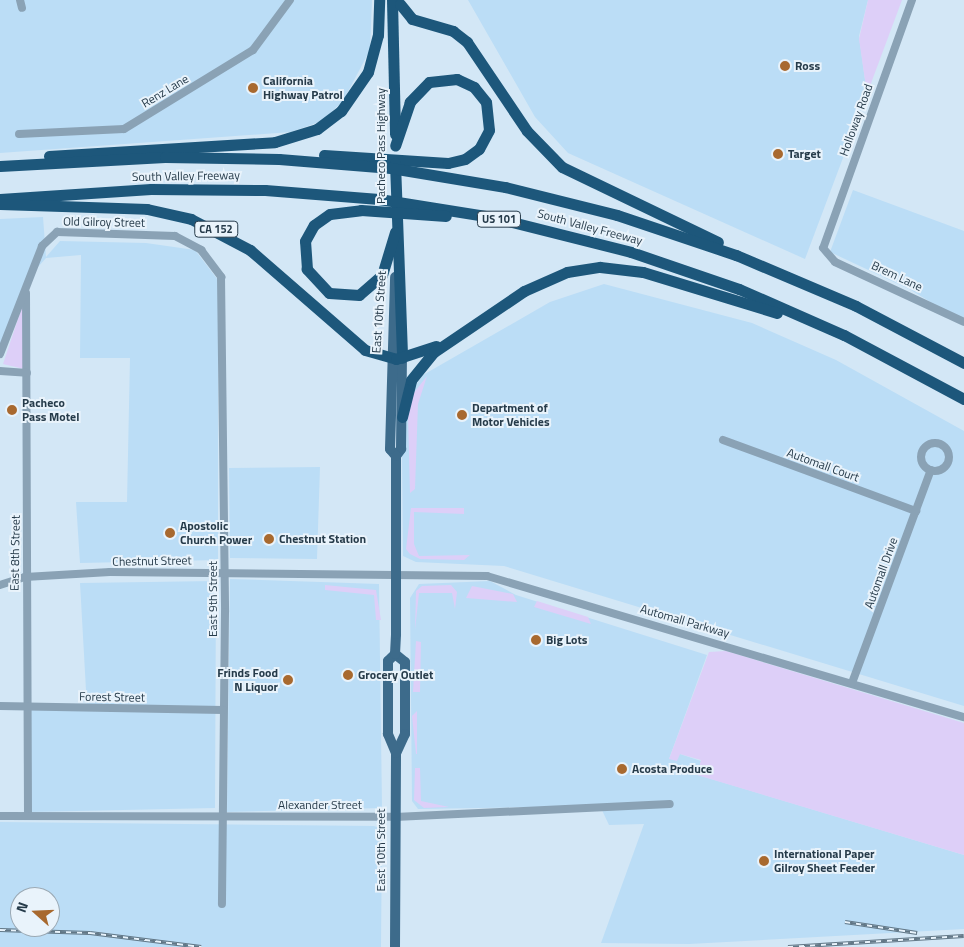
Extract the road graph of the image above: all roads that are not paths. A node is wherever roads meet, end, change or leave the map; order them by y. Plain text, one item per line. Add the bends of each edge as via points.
1 (290, 0) edge
2 (379, 0) edge
3 (912, 0) edge
4 (397, 1) edge
5 (395, 27) junction
6 (435, 27) junction
7 (19, 134) dead end
8 (395, 146) junction
9 (222, 157) junction
10 (0, 161) edge
11 (0, 166) edge
12 (0, 199) edge
13 (0, 204) edge
14 (548, 230) junction
15 (395, 232) junction
16 (823, 248) joint
17 (736, 254) junction
18 (395, 266) junction
19 (216, 267) joint
20 (26, 290) junction
21 (964, 322) edge
22 (455, 336) junction
23 (844, 336) junction
24 (0, 354) edge
25 (402, 358) junction
26 (390, 359) junction
27 (964, 363) edge
28 (0, 371) edge
29 (27, 373) junction
30 (964, 399) edge
31 (402, 417) junction
32 (723, 440) dead end
33 (396, 456) junction
34 (930, 470) dead end
35 (916, 511) junction
36 (224, 572) junction
37 (396, 574) junction
38 (25, 577) junction
39 (0, 584) edge
40 (395, 654) junction
41 (852, 683) junction
42 (0, 706) edge
43 (26, 708) junction
44 (223, 710) junction
45 (964, 717) edge
46 (396, 753) junction
47 (670, 804) dead end
48 (0, 816) edge
49 (28, 816) junction
50 (223, 816) junction
51 (396, 817) junction
52 (222, 904) dead end
53 (395, 947) edge

1 - 7 street, Renz Lane via 253,50 124,129
2 - 10 highway via 375,48 362,85 341,112 304,134 275,142
3 - 16 street, Holloway Road
4 - 5 highway, Pacheco Pass Highway
4 - 6 highway via 412,19
5 - 6 highway
5 - 8 highway, Pacheco Pass Highway
6 - 17 highway via 468,42 526,131 562,167 710,237
8 - 9 highway via 410,102 429,82 457,79 474,87 486,102 490,121 485,140 472,155 456,162 344,155
8 - 15 highway, Pacheco Pass Highway
9 - 11 highway, South Valley Freeway
9 - 17 highway, South Valley Freeway via 355,164 487,184 598,210
12 - 14 highway, South Valley Freeway / US 101 via 179,188 294,191 435,207
13 - 26 highway, CA 152 via 158,210 203,223 261,259 356,344
14 - 15 highway via 417,213 339,211 321,219 309,232 303,251 307,269 329,293 359,294 382,275
14 - 23 highway, South Valley Freeway / US 101 via 703,276
15 - 18 highway, Pacheco Pass Highway
16 - 21 street, Brem Lane via 835,262
17 - 27 highway, South Valley Freeway via 856,306
18 - 25 highway, East 10th Street
18 - 26 main road, East 10th Street
19 - 20 street, Old Gilroy Street via 201,250 175,236 57,232 42,246
19 - 36 street, East 9th Street via 224,288
20 - 24 street, Old Gilroy Street
20 - 29 street, East 8th Street
22 - 23 highway via 546,280 600,267 684,283
22 - 25 highway
22 - 31 highway via 417,369
23 - 30 highway, South Valley Freeway / US 101
25 - 26 highway, CA 152
25 - 31 main road, East 10th Street
26 - 33 main road, East 10th Street via 390,449
28 - 29 street
29 - 38 street, East 8th Street
31 - 33 main road, East 10th Street via 401,449
32 - 35 street, Automall Court
33 - 37 main road, East 10th Street
34 - 35 street, Automall Drive
35 - 41 street, Automall Drive
36 - 37 street, Chestnut Street
36 - 38 street, Chestnut Street
36 - 44 street, East 9th Street
37 - 40 main road, East 10th Street
37 - 41 street, Automall Parkway via 497,578
38 - 39 street, Chestnut Street
38 - 43 street, East 8th Street
40 - 46 main road, East 10th Street via 388,662 388,734
40 - 46 main road, East 10th Street via 405,662 405,726
41 - 45 street, Automall Parkway
42 - 43 street, Forest Street
43 - 44 street, Forest Street
43 - 49 street, East 8th Street
44 - 50 street, East 9th Street
46 - 51 main road, East 10th Street
47 - 51 street, Alexander Street
48 - 49 street, Alexander Street
49 - 50 street, Alexander Street
50 - 51 street, Alexander Street
50 - 52 street, East 9th Street
51 - 53 main road, East 10th Street

